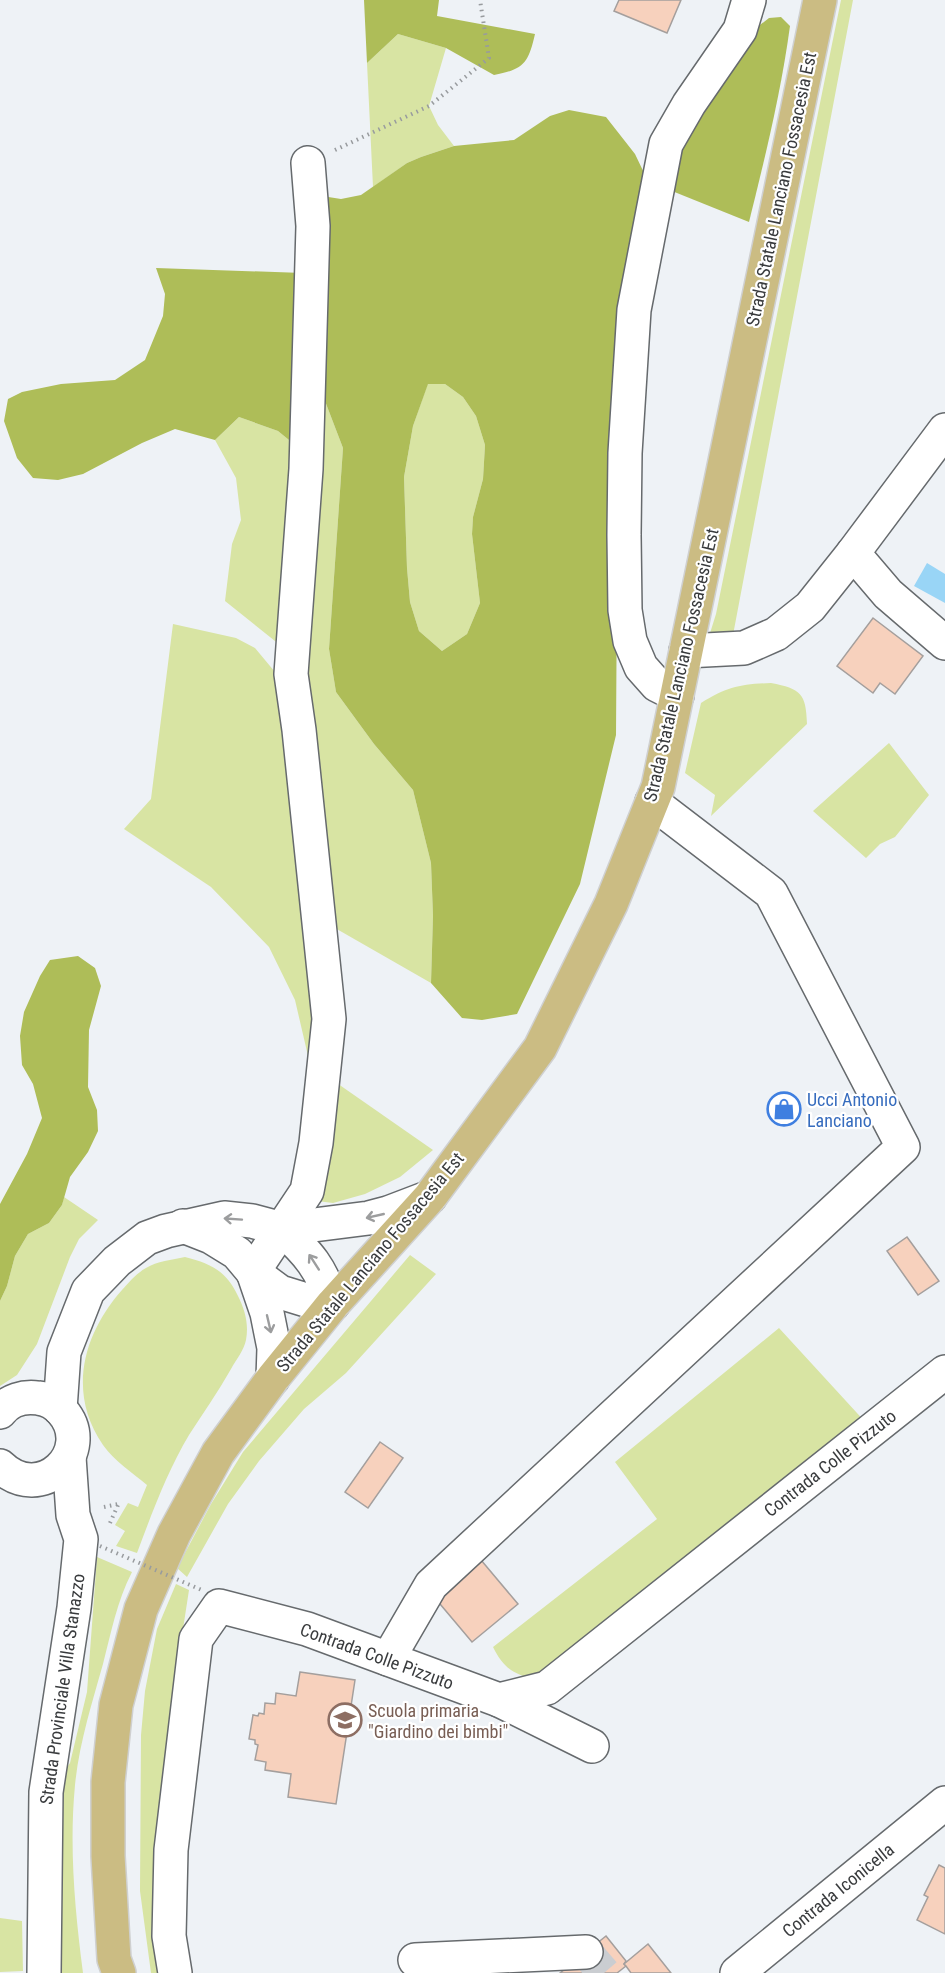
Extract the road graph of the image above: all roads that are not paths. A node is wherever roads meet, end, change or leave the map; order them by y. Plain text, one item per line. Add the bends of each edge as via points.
1 (749, 0) edge
2 (820, 0) edge
3 (308, 163) road end
4 (945, 430) edge
5 (853, 553) junction
6 (945, 643) edge
7 (686, 651) junction
8 (676, 695) junction
9 (652, 802) junction
10 (430, 1197) junction
11 (183, 1226) junction
12 (282, 1228) junction
13 (253, 1272) junction
14 (333, 1304) junction
15 (63, 1352) junction
16 (945, 1372) edge
17 (273, 1378) junction
18 (29, 1397) junction
19 (60, 1409) junction
20 (0, 1412) edge
21 (69, 1457) junction
22 (0, 1466) edge
23 (32, 1481) junction
24 (73, 1515) junction
25 (388, 1659) junction
26 (499, 1701) junction
27 (592, 1746) dead end
28 (943, 1807) edge
29 (586, 1952) dead end
30 (415, 1960) dead end
31 (115, 1968) edge
32 (44, 1973) edge
33 (175, 1973) edge
34 (737, 1973) edge

1 - 8 street via 740,30 666,144 634,310 625,453 625,610 630,641 641,667 657,685
2 - 7 main road, Strada Statale Lanciano Fossacesia Est
3 - 12 street via 313,226 306,457 291,674 329,1019 307,1191
4 - 5 street
5 - 6 street via 888,594
5 - 7 street via 810,607 776,634 744,648
7 - 8 main road, Strada Statale Lanciano Fossacesia Est
8 - 9 main road, Strada Statale Lanciano Fossacesia Est
9 - 10 main road, Strada Statale Lanciano Fossacesia Est via 611,904 540,1048
9 - 25 street via 771,893 903,1147 431,1585
10 -> 12 street via 369,1218
10 - 14 main road, Strada Statale Lanciano Fossacesia Est
12 -> 11 street via 224,1218
11 - 13 street via 237,1253
11 - 15 street via 135,1246 88,1291
12 - 13 street
14 -> 12 street via 325,1280 309,1254
13 - 14 street via 280,1292
13 -> 17 street via 274,1348
14 - 17 main road, Strada Statale Lanciano Fossacesia Est
15 - 18 street
15 - 19 street
16 - 26 street, Contrada Colle Pizzuto via 547,1688
17 - 31 main road, Strada Statale Lanciano Fossacesia Est via 218,1453 174,1534 141,1609 116,1705 108,1782
18 - 19 street via 44,1399
18 - 20 street via 15,1400
19 - 21 street, Strada Provinciale Villa Stanazzo via 72,1428
21 - 23 street via 54,1474
21 - 24 street, Strada Provinciale Villa Stanazzo
22 - 23 street via 20,1479
23 - 24 street
24 - 32 street, Strada Provinciale Villa Stanazzo via 81,1539 46,1791
25 - 26 street, Contrada Colle Pizzuto
25 - 33 street, Contrada Colle Pizzuto via 307,1629 219,1606 196,1639 171,1850 169,1936
26 - 27 street
28 - 34 street, Contrada Iconicella
29 - 30 street

